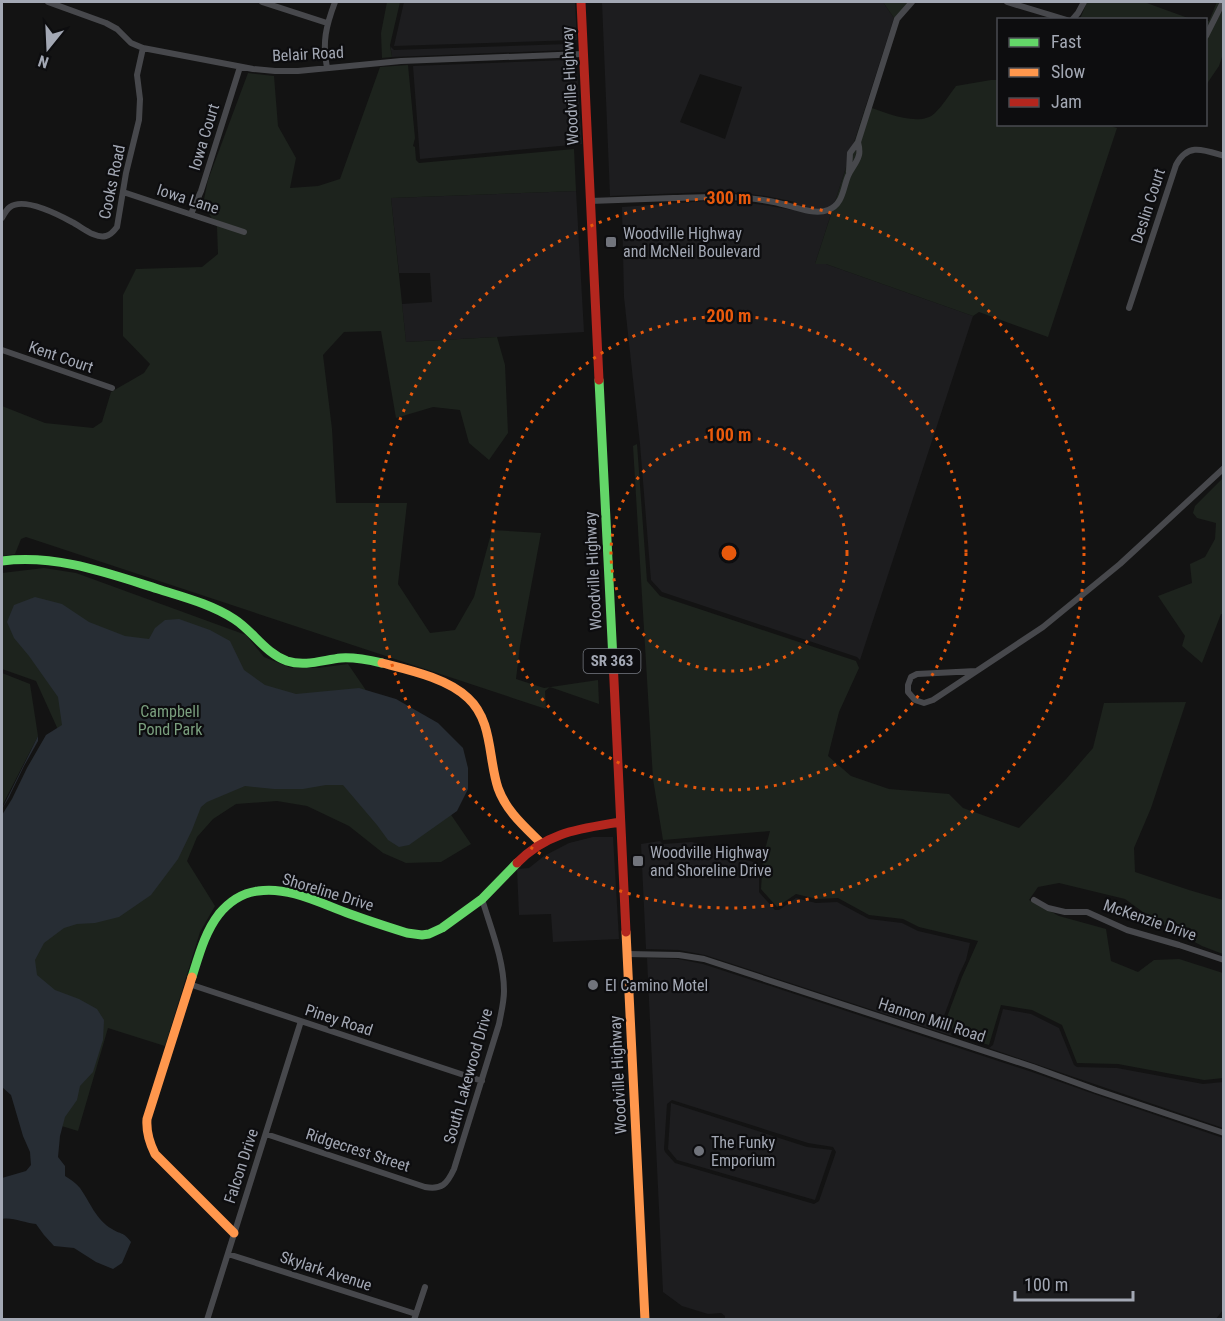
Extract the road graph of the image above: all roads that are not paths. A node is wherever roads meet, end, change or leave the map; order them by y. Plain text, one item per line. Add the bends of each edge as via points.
1 (48, 2) edge
2 (262, 2) edge
3 (335, 2) edge
4 (581, 2) edge
5 (912, 2) edge
6 (1007, 2) edge
7 (1084, 2) edge
8 (1223, 2) edge
9 (1063, 18) edge
10 (1072, 18) edge
11 (327, 23) junction
12 (1207, 34) edge
13 (143, 48) junction
14 (583, 54) junction
15 (240, 66) junction
16 (327, 68) junction
17 (1224, 156) edge
18 (123, 192) junction
19 (590, 201) junction
20 (2, 203) edge
21 (9, 208) junction
22 (191, 214) junction
23 (2, 218) edge
24 (244, 232) dead end
25 (1129, 308) dead end
26 (2, 350) edge
27 (112, 388) dead end
28 (1224, 468) edge
29 (2, 561) edge
30 (976, 671) junction
31 (620, 822) junction
32 (541, 843) junction
33 (482, 899) junction
34 (1034, 900) dead end
35 (627, 954) junction
36 (1224, 960) edge
37 (189, 984) junction
38 (301, 1021) junction
39 (482, 1081) junction
40 (1224, 1133) edge
41 (266, 1134) junction
42 (442, 1186) joint
43 (234, 1233) junction
44 (228, 1254) junction
45 (425, 1287) dead end
46 (415, 1317) edge
47 (207, 1320) edge
48 (645, 1320) edge

1 - 13 street, Belair Road via 106,23 130,43
2 - 11 street
3 - 11 street
4 - 14 street, Woodville Highway / SR 363
5 - 19 street via 897,19 858,142 858,159 840,201 830,210 806,210 739,197
6 - 9 street
7 - 10 street
8 - 12 street
11 - 16 street
13 - 15 street, Belair Road
13 - 18 street, Cooks Road via 137,75 139,120
14 - 16 street, Belair Road
14 - 19 street, Woodville Highway / SR 363
15 - 16 street, Belair Road via 275,71
15 - 22 street, Iowa Court
17 - 25 street, Deslin Court via 1197,149 1179,158
18 - 21 street, Cooks Road via 117,227 105,236 94,235 28,205
18 - 22 street, Iowa Lane
19 - 31 street, Woodville Highway / SR 363
20 - 21 street
21 - 23 street
22 - 24 street, Iowa Lane
26 - 27 street, Kent Court
28 - 30 street via 1120,564 1043,627
29 - 32 street via 62,562 188,599 234,619 272,653 293,663 342,658 374,660 452,686 479,711 500,793 512,813
30 - 30 street via 924,703 908,692 911,677 917,674
31 - 32 street, Shoreline Drive via 564,833
31 - 35 street, Woodville Highway / SR 363
32 - 33 street, Shoreline Drive
33 - 37 street, Shoreline Drive via 442,928 422,935 279,891 245,893 228,904 216,919
33 - 39 street, South Lakewood Drive via 500,962 504,993
34 - 36 street, McKenzie Drive via 1065,912 1087,912 1127,930
35 - 40 street, Hannon Mill Road via 704,959
35 - 48 street, Woodville Highway / SR 363
37 - 38 street, Piney Road
37 - 43 street, Shoreline Drive via 147,1119 148,1143 155,1155
38 - 39 street, Piney Road
38 - 41 street, Falcon Drive
39 - 42 street, South Lakewood Drive via 454,1169
41 - 42 street, Ridgecrest Street via 425,1187
41 - 43 street, Falcon Drive
43 - 44 street, Falcon Drive
44 - 46 street, Skylark Avenue
44 - 47 street, Falcon Drive
45 - 46 street

